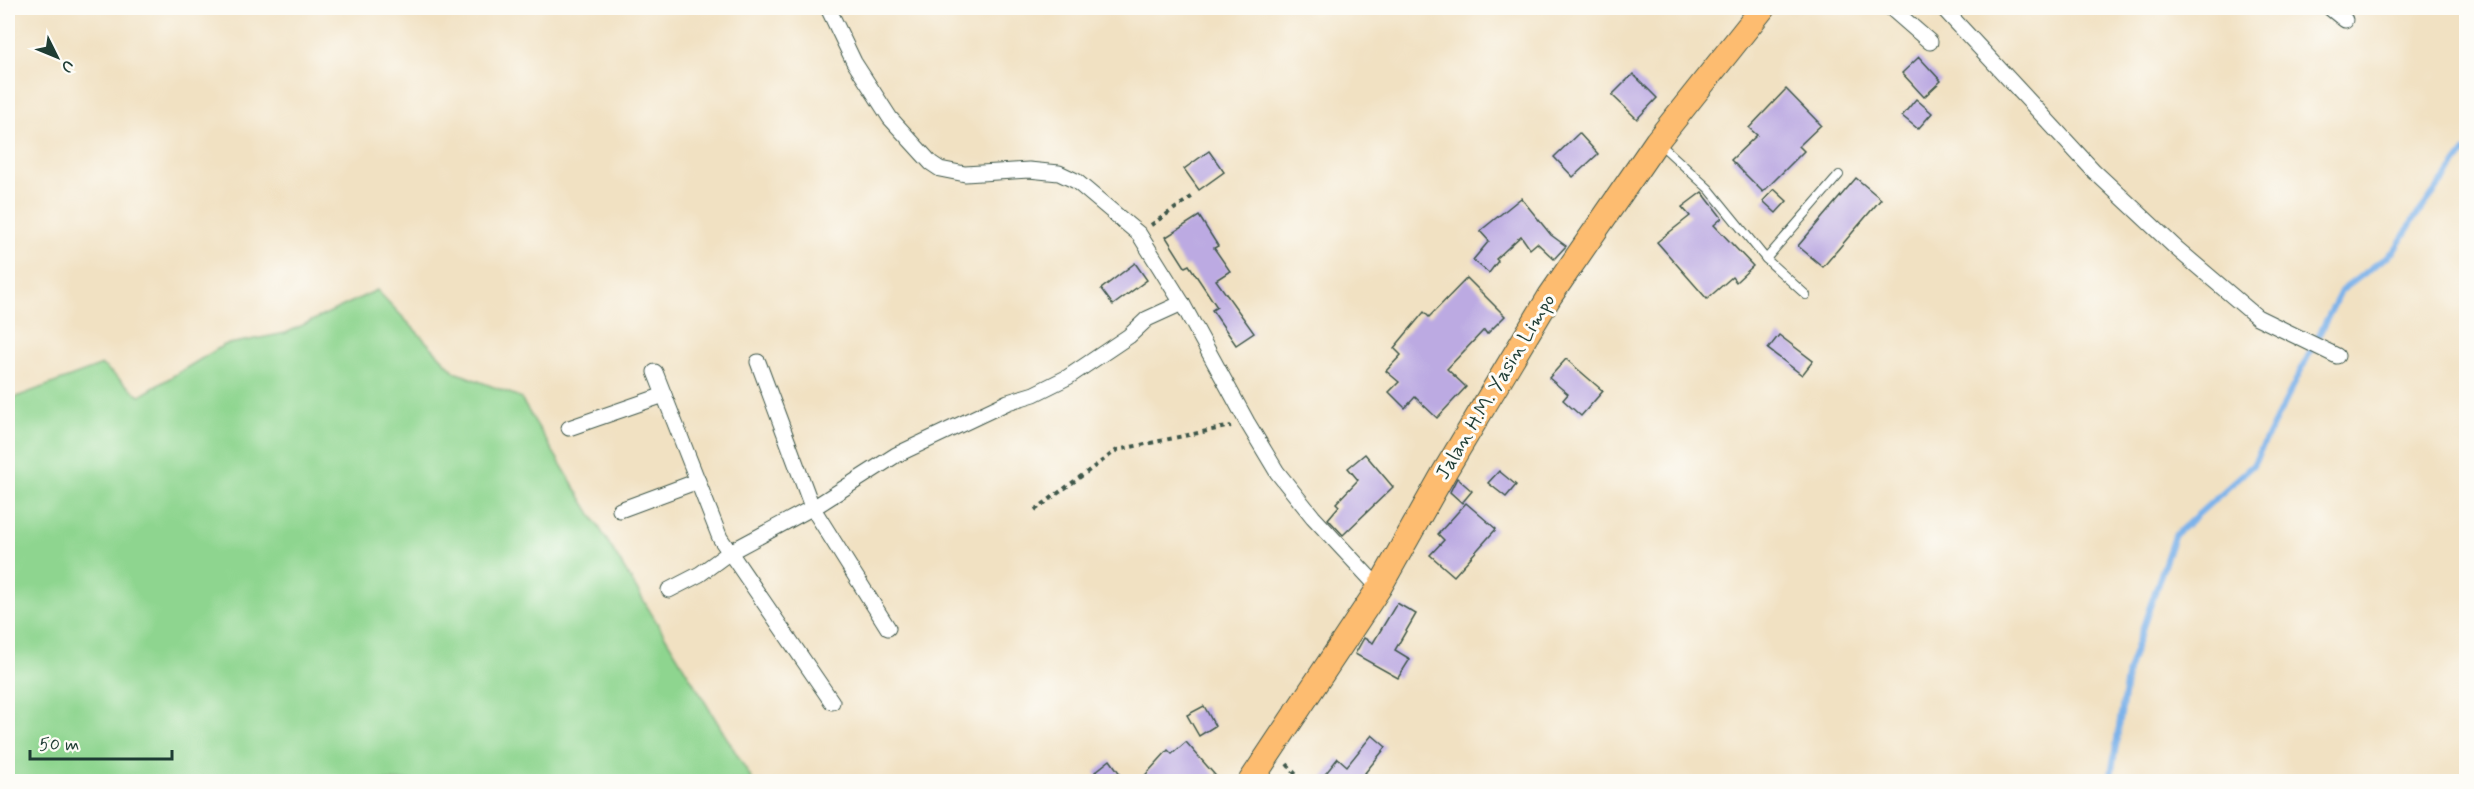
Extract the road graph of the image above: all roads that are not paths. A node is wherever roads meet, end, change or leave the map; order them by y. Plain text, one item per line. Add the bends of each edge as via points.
1 (828, 8) edge
2 (1763, 8) edge
3 (1891, 8) edge
4 (1943, 8) edge
5 (2330, 8) edge
6 (2345, 20) dead end
7 (1930, 42) dead end
8 (1657, 141) junction
9 (1839, 175) dead end
10 (1766, 259) junction
11 (1806, 295) dead end
12 (1182, 303) junction
13 (2337, 356) dead end
14 (758, 362) dead end
15 (655, 372) dead end
16 (664, 395) junction
17 (569, 428) dead end
18 (698, 481) junction
19 (812, 507) junction
20 (620, 510) dead end
21 (730, 552) junction
22 (1379, 588) junction
23 (669, 590) dead end
24 (888, 628) dead end
25 (832, 702) dead end
26 (1250, 782) edge

1 - 12 street via 854,62 890,118 931,163 964,174 1029,170 1059,173 1083,186 1139,234
2 - 8 main road, Jalan H.M. Yasin Limpo
3 - 7 street
4 - 13 street via 2094,171 2176,248 2257,317
5 - 6 street
8 - 10 lane via 1709,189
8 - 22 main road, Jalan H.M. Yasin Limpo via 1550,296
9 - 10 lane
10 - 11 lane
12 - 19 street via 1147,319 1129,336 1068,377 896,455
12 - 22 street via 1277,472
14 - 19 street
15 - 16 street
16 - 17 street
16 - 18 street
18 - 20 street
18 - 21 street via 720,538
19 - 21 street
19 - 24 street
21 - 23 street
21 - 25 street
22 - 26 main road, Jalan H.M. Yasin Limpo

